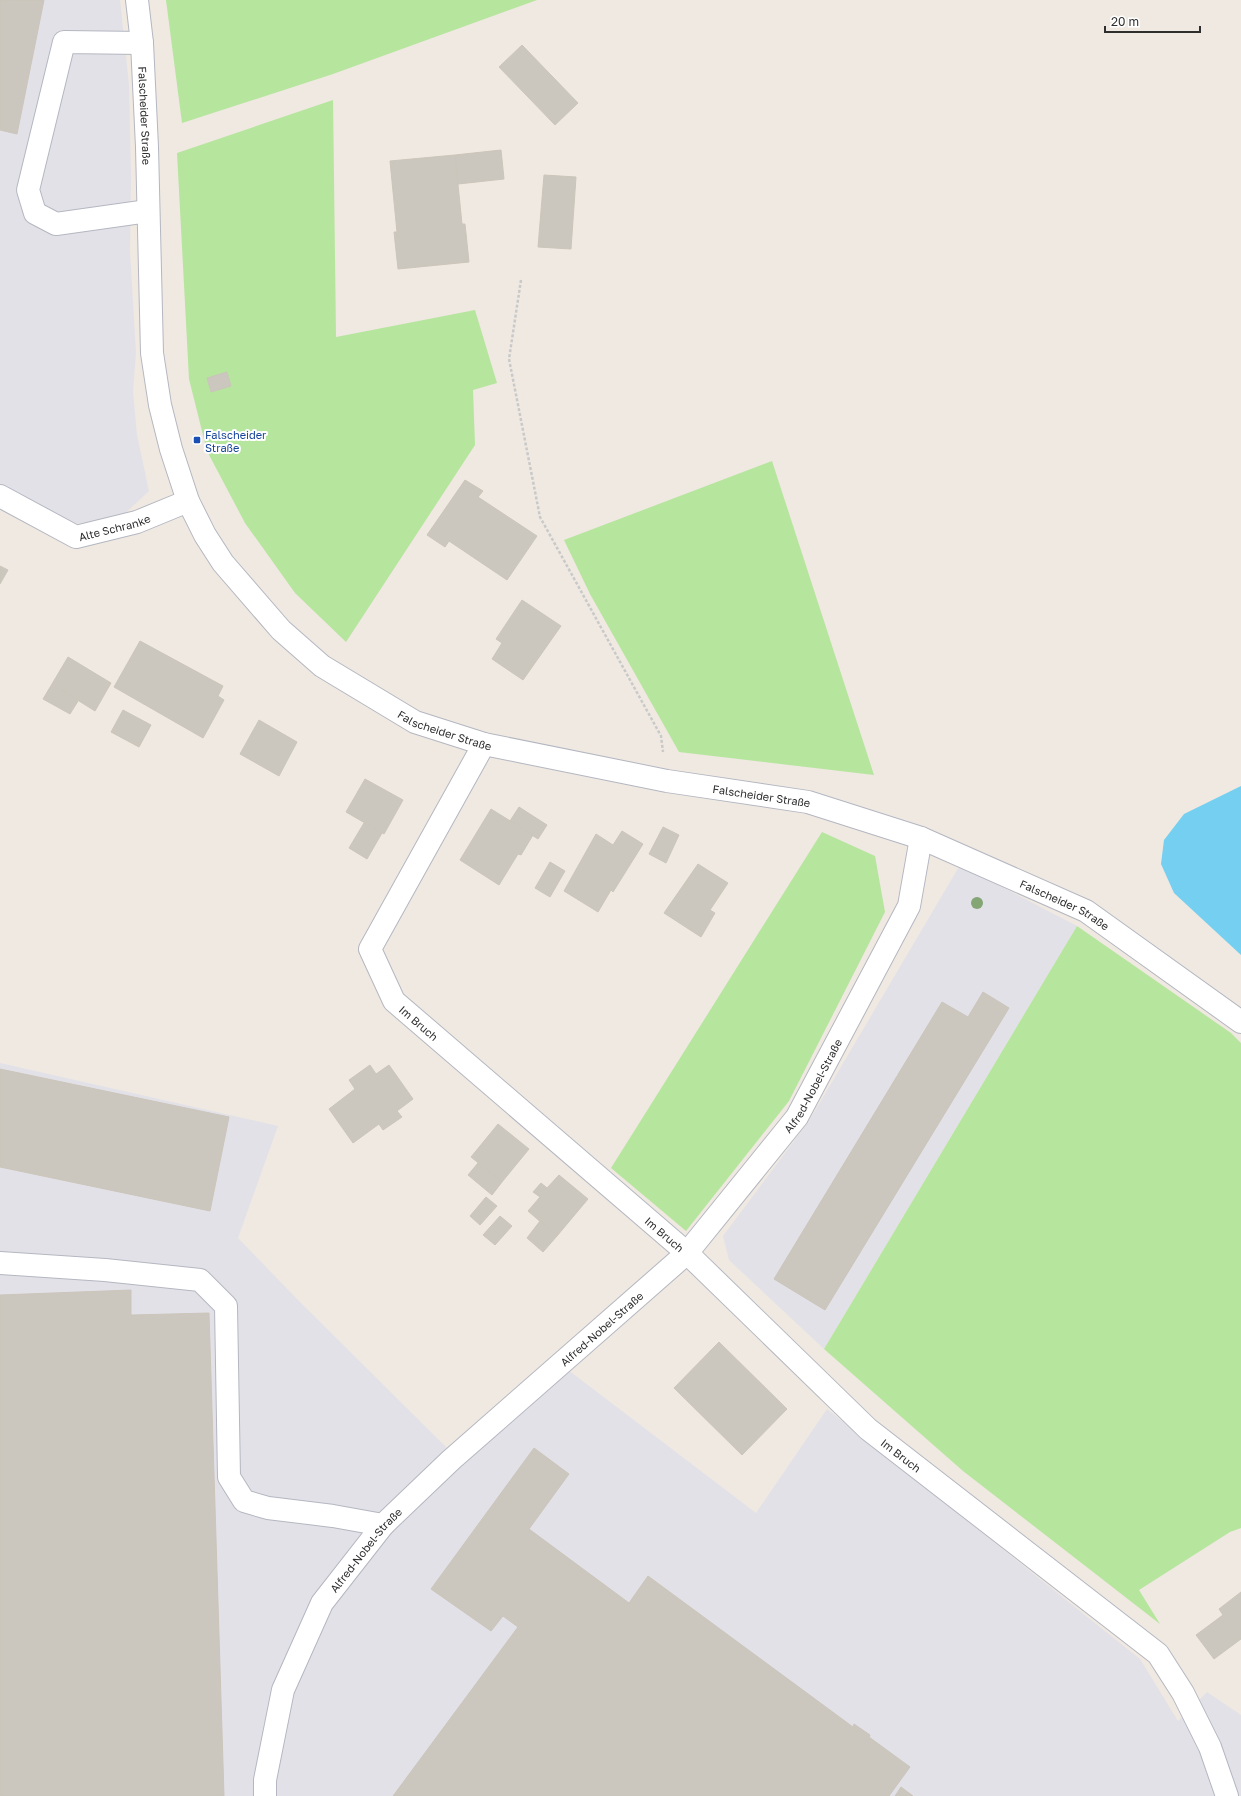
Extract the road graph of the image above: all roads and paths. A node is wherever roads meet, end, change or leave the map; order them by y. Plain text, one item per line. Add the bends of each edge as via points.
1 (137, 0) edge
2 (142, 43) junction
3 (148, 211) junction
4 (521, 280) dead end
5 (0, 496) edge
6 (188, 501) junction
7 (484, 744) junction
8 (667, 781) junction
9 (921, 838) junction
10 (1241, 1022) edge
11 (687, 1253) junction
12 (0, 1263) edge
13 (383, 1525) junction
14 (265, 1796) edge
15 (1227, 1796) edge

1 - 2 street, Falscheider Straße
2 - 3 street, Falscheider Straße
2 - 3 street via 64,42 28,190 35,212 56,224
3 - 6 street, Falscheider Straße via 152,353 160,405
4 - 8 path via 510,359 540,517 661,736
5 - 6 street, Alte Schranke via 76,538 137,522
6 - 7 street, Falscheider Straße via 205,534 228,568 281,630 322,666 415,722
7 - 8 street, Falscheider Straße
7 - 11 street, Im Bruch via 370,949 394,1001
8 - 9 street, Falscheider Straße via 808,802
9 - 10 street, Falscheider Straße via 1086,911
9 - 11 street, Alfred-Nobel-Straße via 909,906 798,1117
11 - 13 street, Alfred-Nobel-Straße via 451,1460
11 - 15 street, Im Bruch via 868,1429 1158,1654 1183,1693 1210,1747
12 - 13 street via 200,1280 226,1306 229,1477 244,1501 268,1508
13 - 14 street, Alfred-Nobel-Straße via 322,1604 283,1690 265,1780

